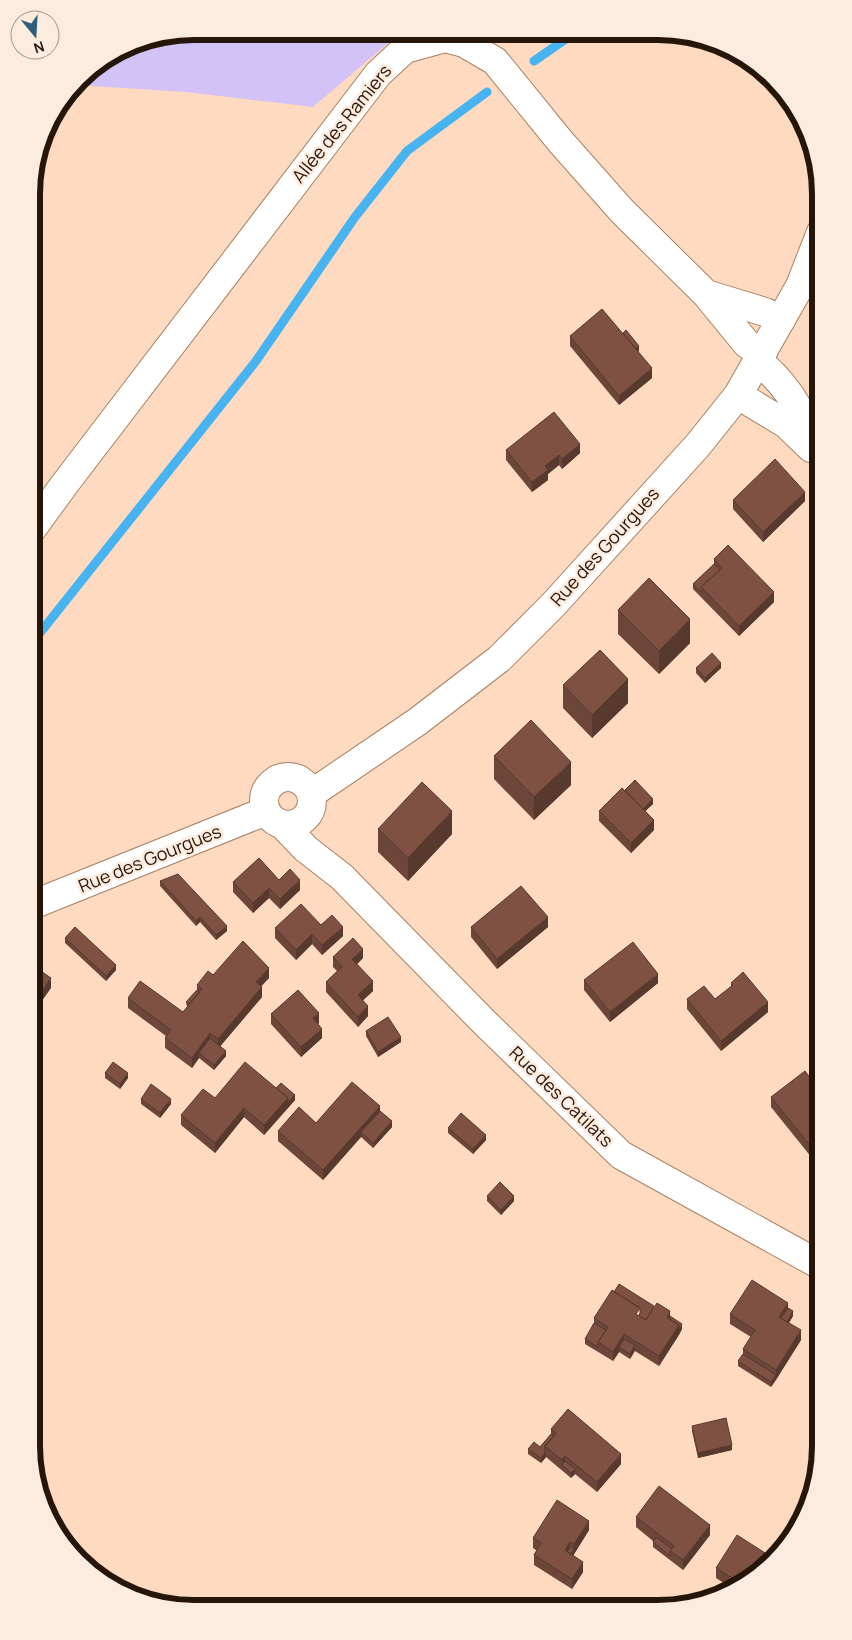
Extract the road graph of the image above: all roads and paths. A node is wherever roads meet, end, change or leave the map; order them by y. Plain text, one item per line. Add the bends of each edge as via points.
1 (438, 40) edge
2 (453, 40) edge
3 (812, 255) edge
4 (706, 294) junction
5 (781, 320) junction
6 (761, 358) junction
7 (738, 395) junction
8 (812, 433) edge
9 (812, 449) edge
10 (40, 518) edge
11 (310, 804) junction
12 (275, 818) junction
13 (342, 877) junction
14 (40, 902) edge
15 (812, 1261) edge

1 - 10 street, Allée des Ramiers via 405,49 378,74
2 - 4 street, Allée des Ramiers via 495,61 616,204
3 - 5 street, Rue des Gourgues
4 - 5 street, Allée des Ramiers
4 - 6 street, Allée des Ramiers
5 - 6 street, Rue des Gourgues
6 - 7 street, Rue des Gourgues
6 - 8 street, Allée des Ramiers
7 - 9 street via 786,424
7 - 11 street, Rue des Gourgues via 686,459 554,604 499,659
11 - 12 street, Rue des Gourgues via 302,821 293,824
11 - 12 street via 304,783 292,778 279,779 269,787 264,799
11 - 13 street, Rue des Catilats
12 - 13 street, Rue des Catilats via 306,850
12 - 14 street, Rue des Gourgues
13 - 15 street, Rue des Catilats via 621,1155

